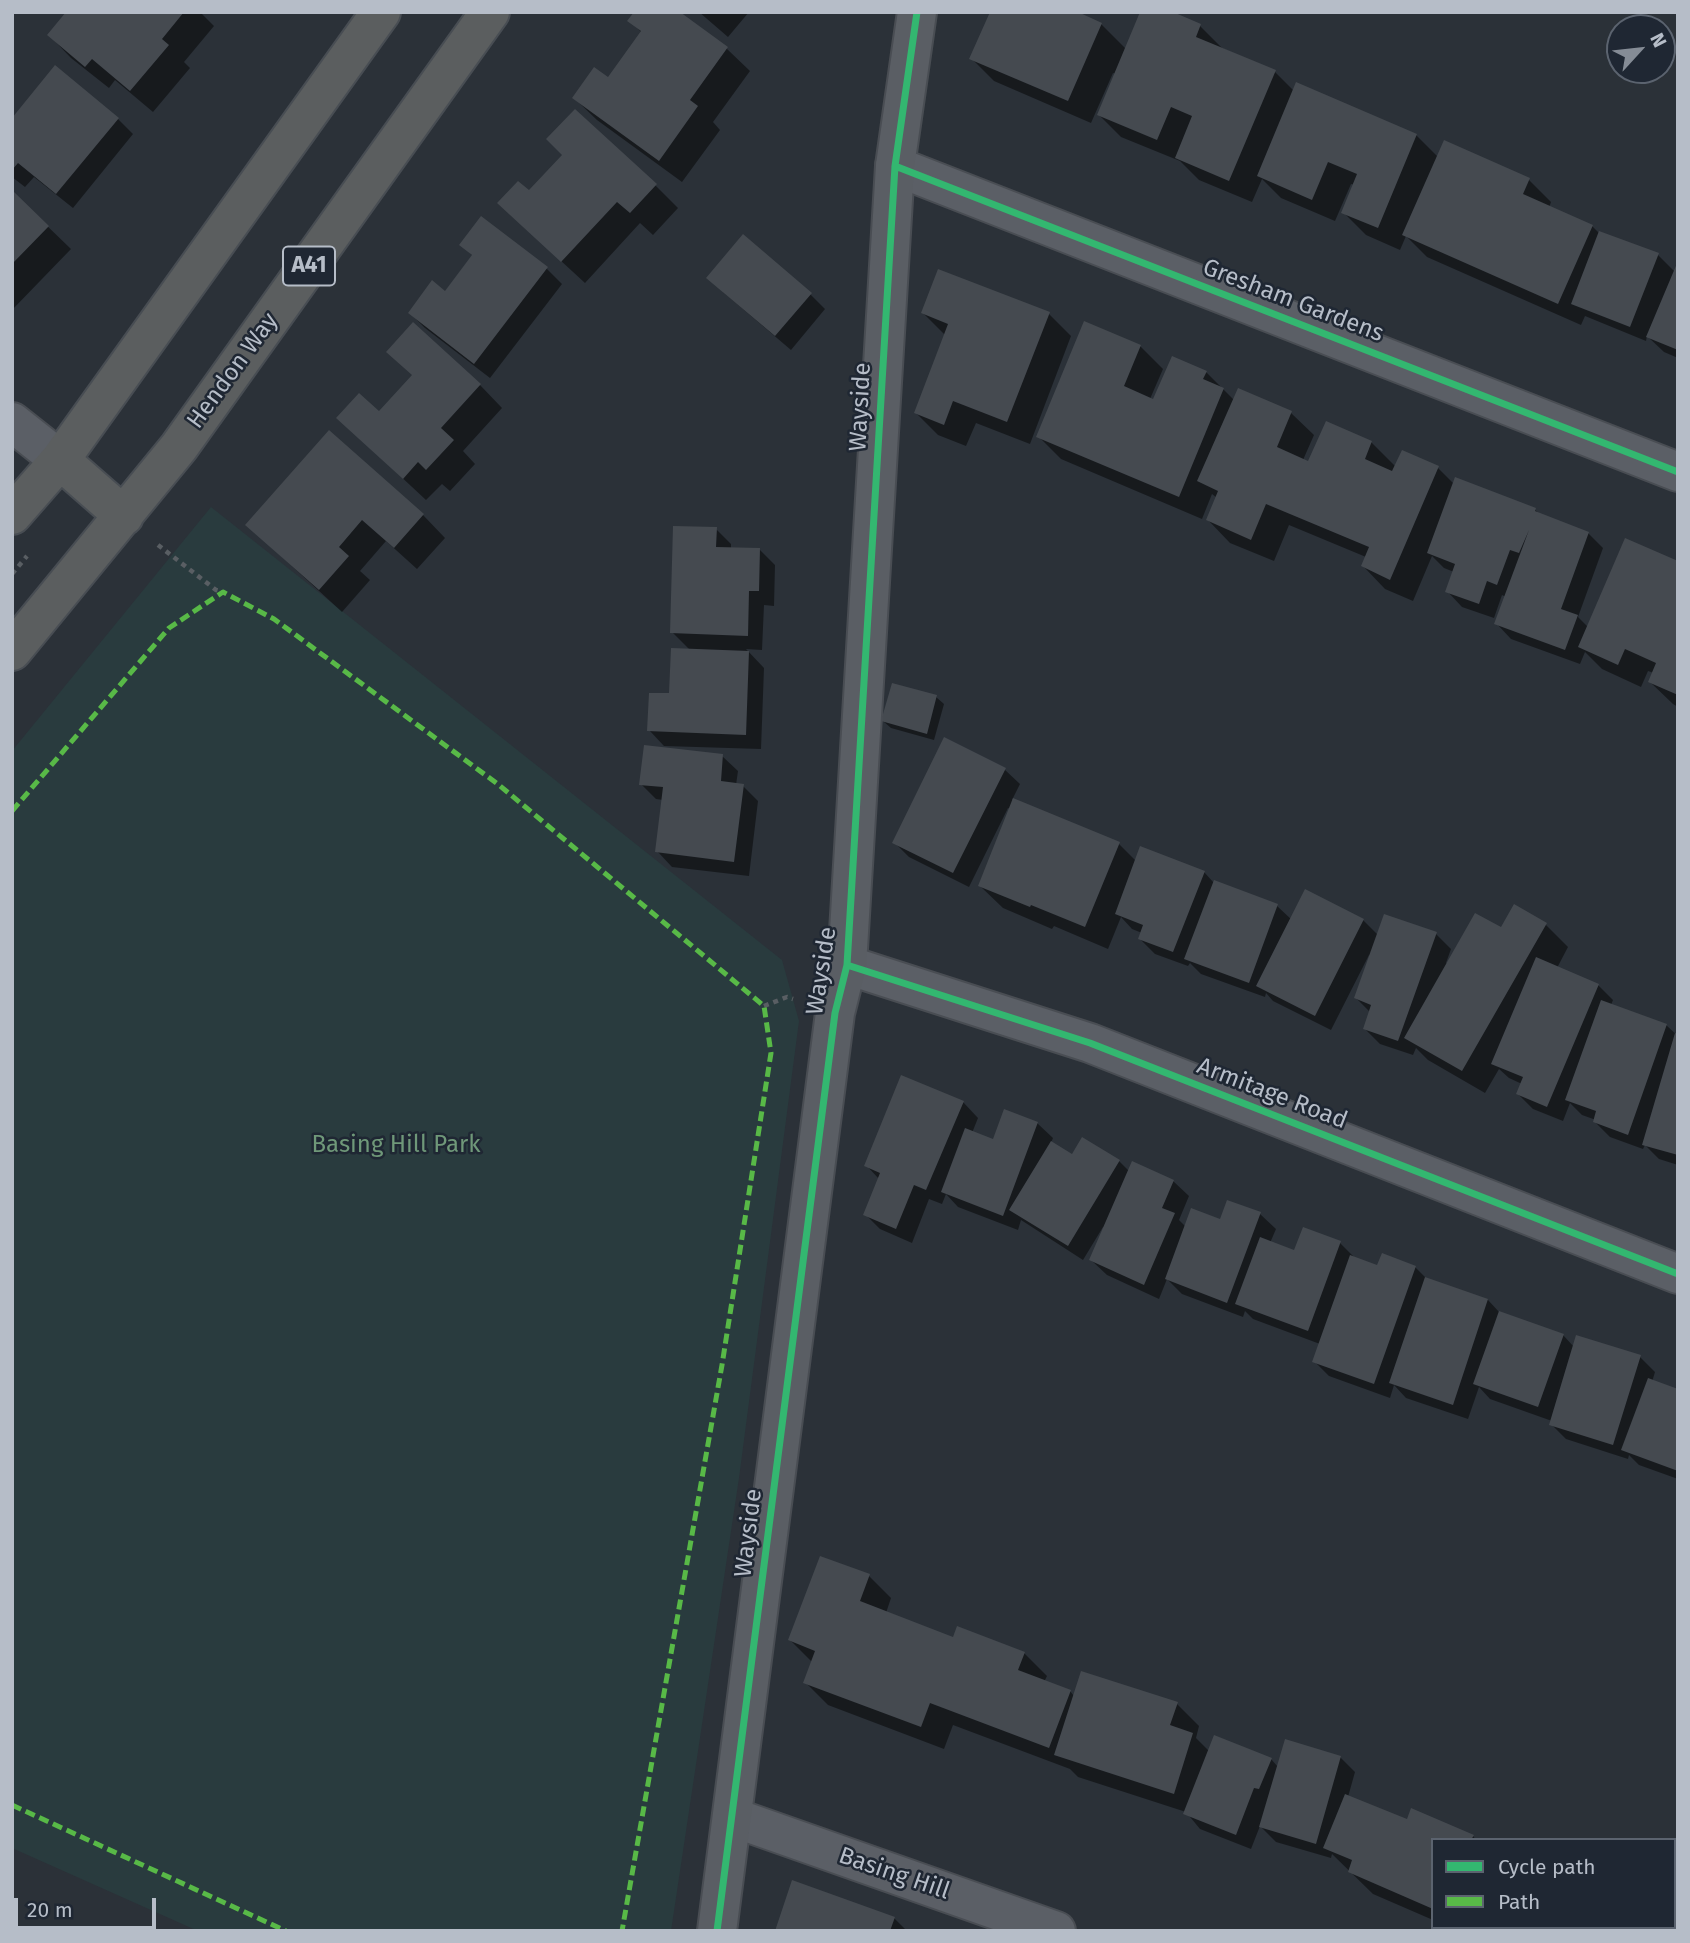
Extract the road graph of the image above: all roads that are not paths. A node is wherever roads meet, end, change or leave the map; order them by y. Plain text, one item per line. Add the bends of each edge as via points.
1 (381, 12) edge
2 (491, 12) edge
3 (917, 12) edge
4 (895, 166) junction
5 (12, 422) edge
6 (60, 460) junction
7 (1678, 472) edge
8 (12, 515) edge
9 (124, 516) junction
10 (12, 651) edge
11 (847, 965) junction
12 (1678, 1274) edge
13 (732, 1817) junction
14 (717, 1931) edge
15 (1056, 1931) edge

1 - 6 highway
2 - 9 highway, Hendon Way / A41 via 179,447
3 - 4 street, Wayside
4 - 7 street, Gresham Gardens
4 - 11 street, Wayside
5 - 6 street
6 - 8 highway
6 - 9 highway
9 - 10 highway, Hendon Way / A41
11 - 12 street, Armitage Road via 1090,1043
11 - 13 street, Wayside via 833,1027
13 - 14 street, Wayside
13 - 15 street, Basing Hill

